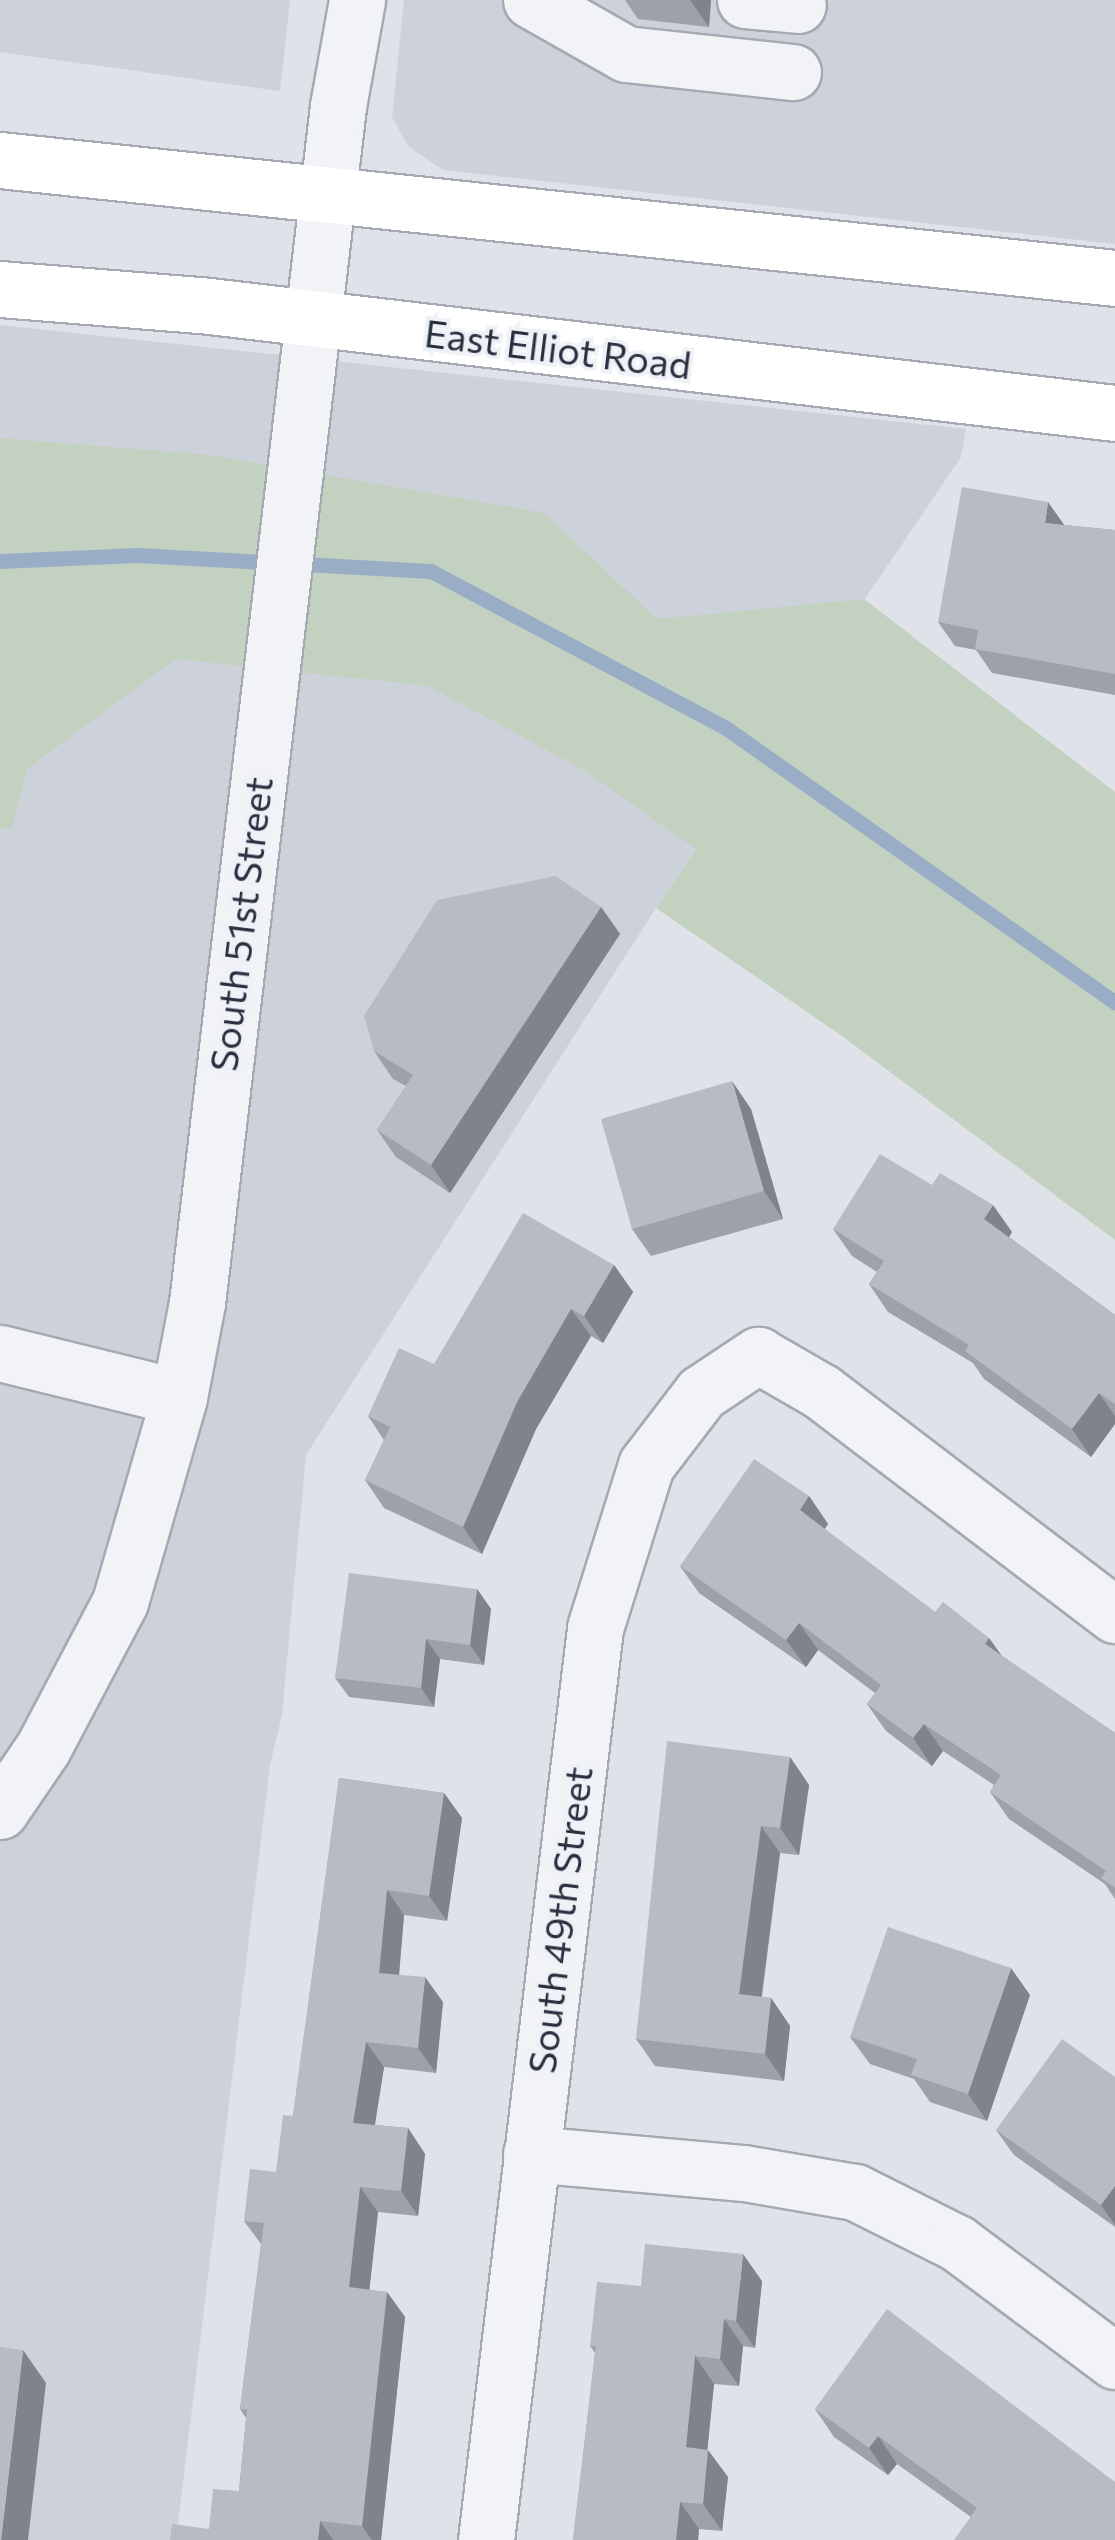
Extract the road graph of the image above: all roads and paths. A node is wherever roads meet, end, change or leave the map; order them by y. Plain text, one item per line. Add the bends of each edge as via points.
1 (357, 0) edge
2 (531, 0) edge
3 (571, 0) edge
4 (783, 31) edge
5 (0, 160) edge
6 (328, 194) junction
7 (1115, 278) edge
8 (0, 289) edge
9 (313, 319) junction
10 (1115, 413) edge
11 (0, 1353) edge
12 (178, 1397) junction
13 (1115, 1614) edge
14 (0, 1810) edge
15 (532, 2154) junction
16 (1115, 2362) edge
17 (486, 2540) edge

1 - 6 street, South 51st Street
2 - 4 street via 626,54
3 - 4 street via 625,24
5 - 6 main road
6 - 7 main road
6 - 9 street, South 51st Street
8 - 9 main road, East Elliot Road
9 - 10 main road, East Elliot Road
9 - 12 street, South 51st Street via 197,1303
11 - 12 street
12 - 14 street, South 51st Street via 120,1602 43,1748
13 - 15 street, South 49th Street via 822,1392 758,1355 702,1393 646,1465 615,1549 593,1646
15 - 16 street via 744,2173 855,2192 957,2243
15 - 17 street, South 49th Street

